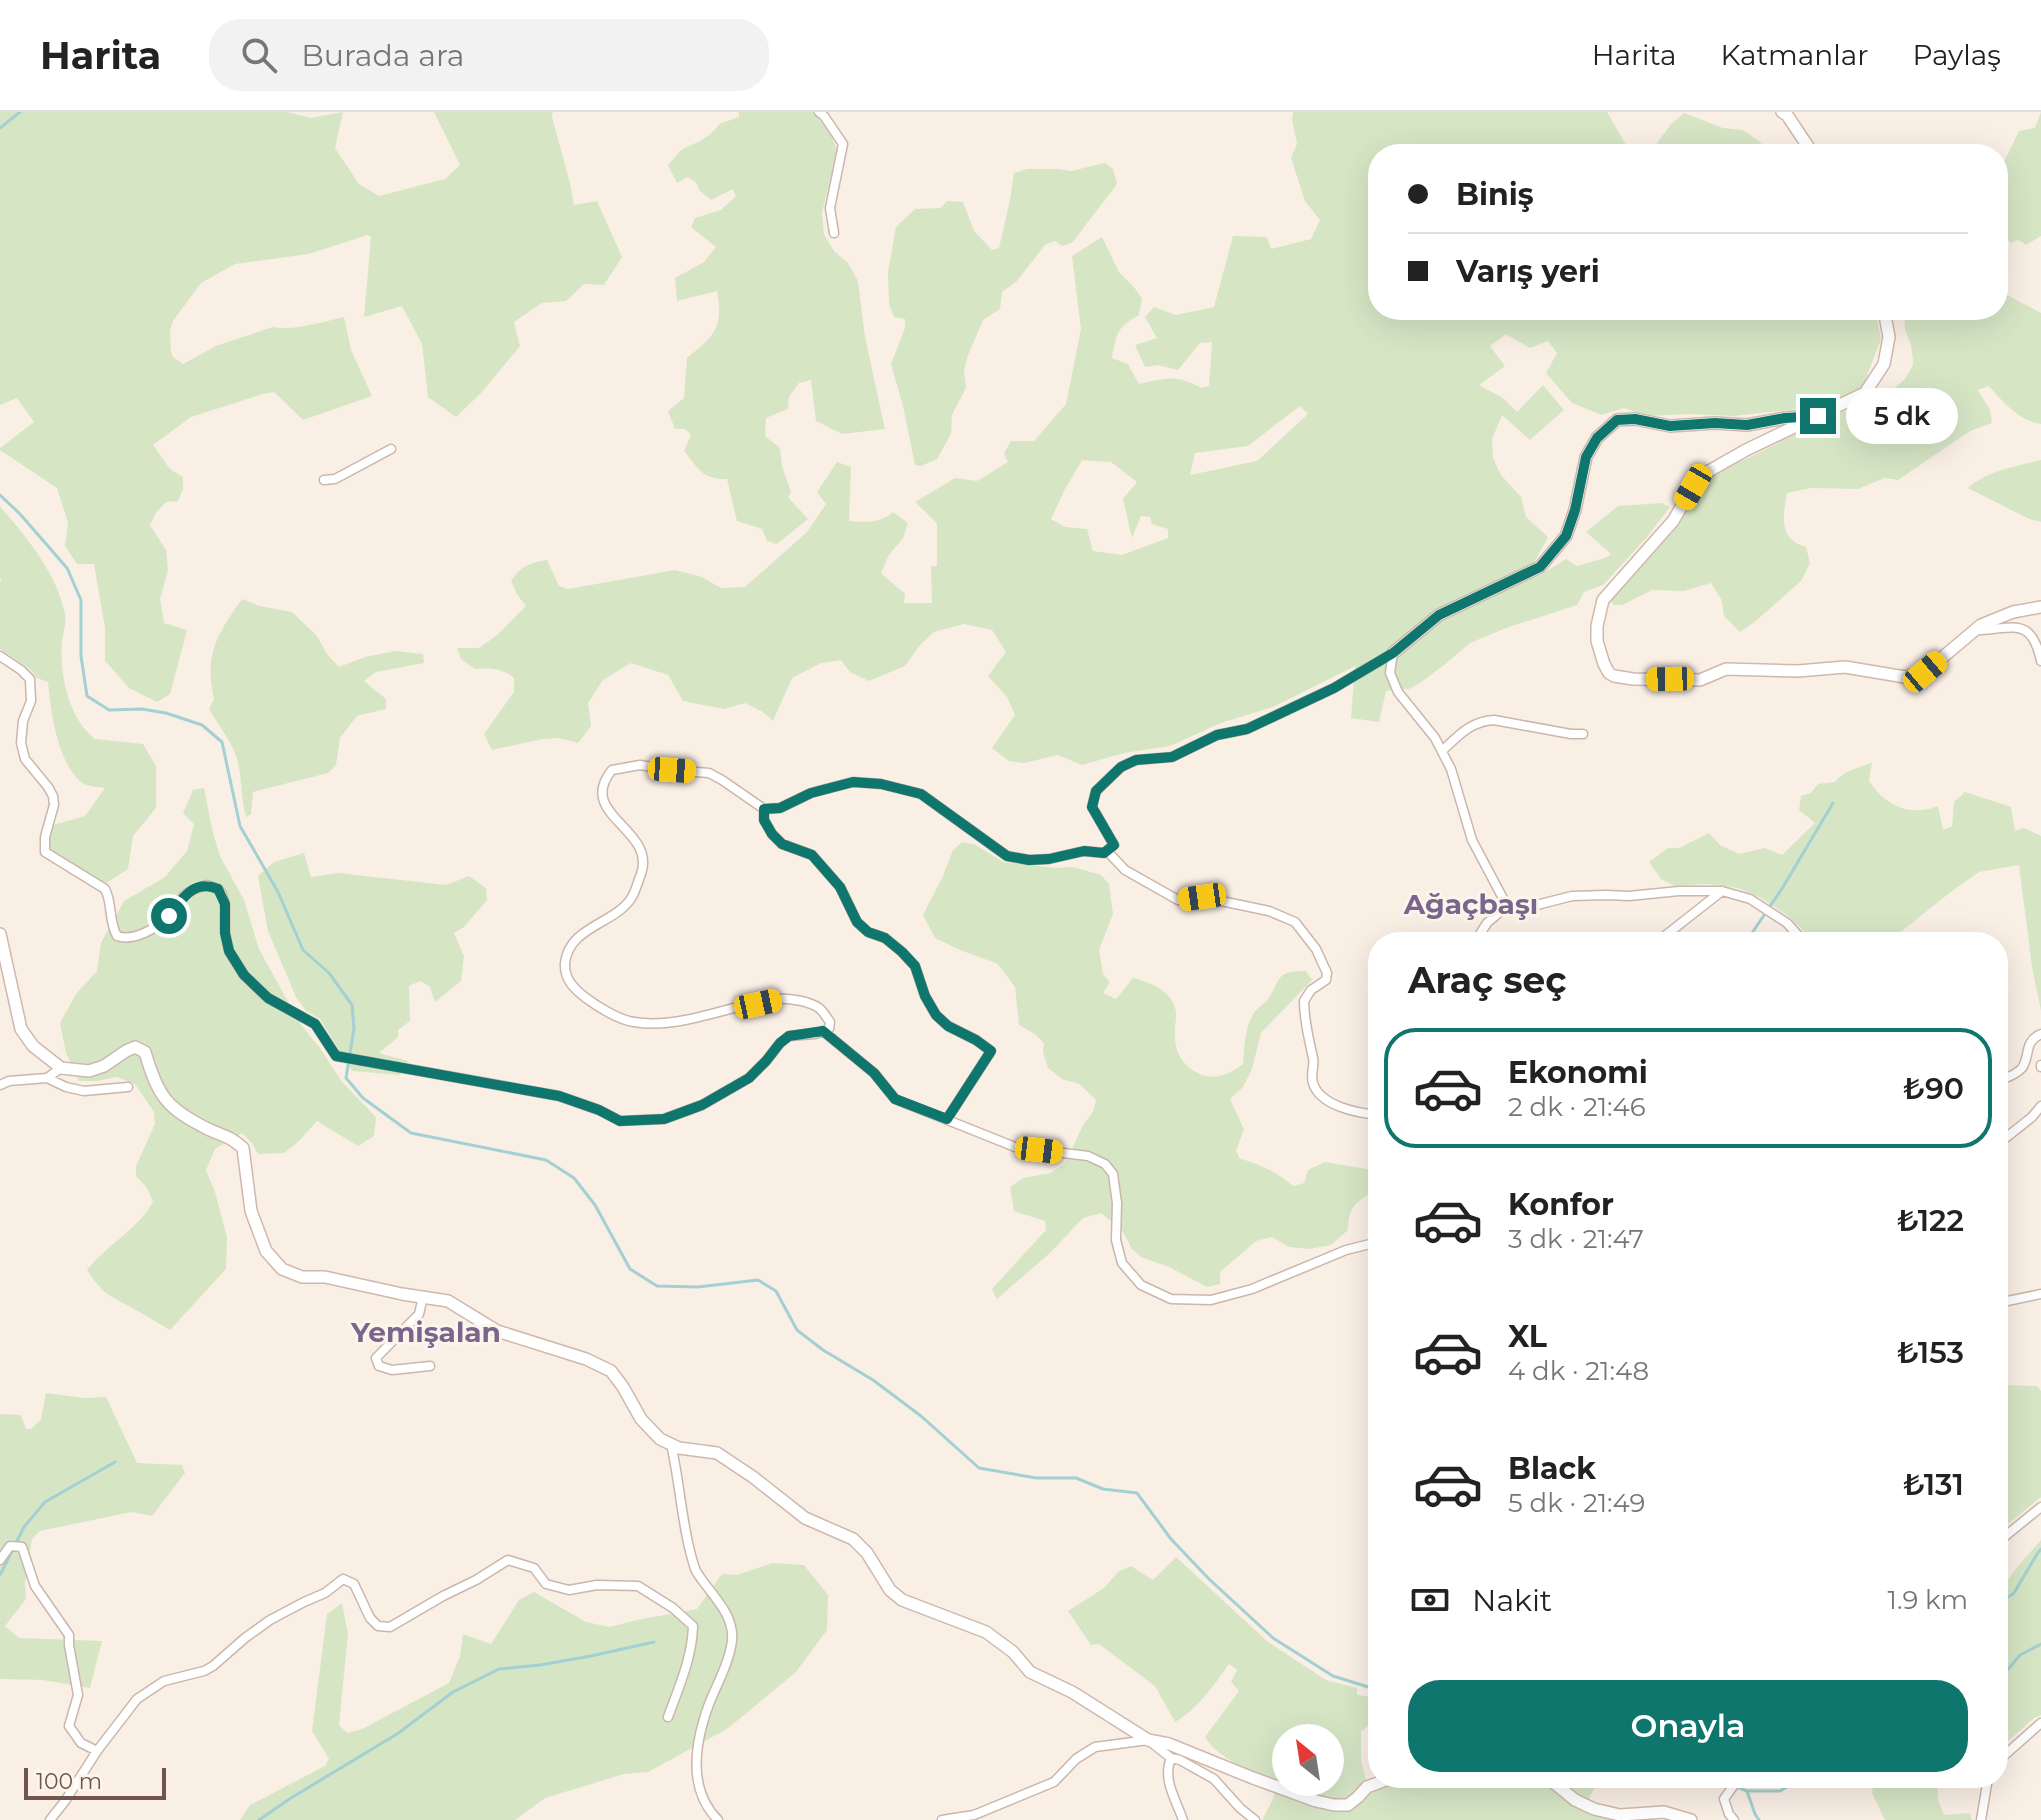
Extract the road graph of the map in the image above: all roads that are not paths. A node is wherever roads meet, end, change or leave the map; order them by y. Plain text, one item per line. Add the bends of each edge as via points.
1 (819, 112) edge
2 (1782, 112) edge
3 (1806, 144) edge
4 (834, 233) dead end
5 (1886, 320) edge
6 (1818, 416) junction
7 (391, 449) dead end
8 (324, 480) dead end
9 (2041, 607) edge
10 (1975, 630) junction
11 (1393, 653) junction
12 (0, 656) edge
13 (2041, 661) edge
14 (1583, 734) dead end
15 (1442, 751) junction
16 (764, 809) junction
17 (1107, 851) junction
18 (1722, 891) junction
19 (1507, 906) junction
20 (1481, 932) edge
21 (1670, 932) edge
22 (1795, 932) edge
23 (0, 934) edge
24 (823, 1031) junction
25 (2041, 1034) edge
26 (61, 1068) junction
27 (2008, 1077) edge
28 (47, 1078) junction
29 (0, 1085) edge
30 (128, 1087) dead end
31 (2041, 1106) edge
32 (1368, 1113) edge
33 (947, 1119) junction
34 (2008, 1136) edge
35 (1368, 1244) edge
36 (2041, 1294) edge
37 (423, 1297) junction
38 (2008, 1301) edge
39 (430, 1366) dead end
40 (671, 1444) junction
41 (2041, 1507) edge
42 (2008, 1534) edge
43 (0, 1560) edge
44 (668, 1717) dead end
45 (2041, 1723) edge
46 (1148, 1740) junction
47 (97, 1751) junction
48 (2008, 1752) edge
49 (1171, 1758) junction
50 (1368, 1787) edge
51 (1560, 1788) edge
52 (1732, 1788) edge
53 (1986, 1788) edge
54 (50, 1820) edge
55 (718, 1820) edge
56 (942, 1820) edge
57 (1183, 1820) edge
58 (1255, 1820) edge
59 (1691, 1820) edge
60 (1734, 1820) edge
61 (1981, 1820) edge

1 - 4 street via 843,144 830,208
2 - 3 street
5 - 6 street via 1884,364 1865,393
6 - 10 street via 1709,471 1693,487 1673,521 1603,600 1597,641 1609,673 1633,679 1700,680 1726,669 1845,667 1905,677 1925,672
6 - 11 street via 1747,425 1617,420 1586,457 1566,536 1540,567 1439,615
7 - 8 street
9 - 10 street via 2013,612
10 - 13 street via 2016,626 2028,632
11 - 15 street via 1390,673 1398,692
11 - 17 street via 1247,729 1217,735 1172,757 1121,767 1096,791 1092,807 1114,845
12 - 24 street via 30,679 31,701 21,743 25,759 53,796 45,852 105,889 114,929 124,938 169,916 194,889 218,889 225,904 229,951 244,975 268,998 315,1024 336,1056 559,1096 620,1121 664,1119 749,1078 789,1036
14 - 15 street via 1481,721
15 - 19 street via 1472,840
16 - 17 street via 853,782 881,784 921,794 1007,856 1049,859
16 - 24 street via 709,773 640,765 612,770 601,794 613,817 635,839 643,867 632,898 575,940 565,964 568,980 597,1007 633,1022 674,1022 779,999 819,1008 830,1022
16 - 33 street via 772,834 782,844 812,855 840,887 857,922 885,938 915,966 936,1015 991,1051
17 - 32 street via 1125,870 1178,900 1202,897 1295,922 1327,973 1304,1001 1314,1086 1325,1099
18 - 19 street via 1572,896 1525,908
18 - 21 street
18 - 22 street via 1750,899
19 - 20 street
23 - 26 street via 21,1029
24 - 33 street via 874,1073 895,1099
25 - 27 street via 2030,1042 2022,1067
26 - 28 street
26 - 37 street via 89,1071 135,1047 145,1052 159,1092 170,1106 243,1148 251,1211 266,1251 282,1269
28 - 29 street
28 - 30 street via 84,1091
31 - 34 street
33 - 35 street via 1015,1147 1088,1156 1105,1164 1113,1174 1122,1263 1141,1285 1171,1299 1211,1300 1252,1289
36 - 38 street
37 - 39 street via 419,1314 376,1358 379,1366 392,1370
37 - 40 street via 448,1301 497,1331 611,1371 641,1419
40 - 46 street via 717,1453 805,1518 853,1539 902,1600 986,1632 1030,1672
40 - 55 street via 695,1569 728,1616 732,1639 697,1744 698,1782
41 - 42 street
43 - 47 street via 10,1546 22,1547 35,1586 69,1635 78,1695 69,1726 81,1743
44 - 47 street via 692,1646 693,1626 638,1586 569,1590 546,1584 534,1568 508,1560 390,1627 378,1626 370,1618 354,1584 343,1579 270,1620 213,1666 164,1681 137,1699
45 - 48 street
46 - 49 street
46 - 50 street via 1334,1805 1348,1805
46 - 56 street via 1095,1747 1054,1782 974,1815
47 - 54 street
49 - 57 street via 1168,1779
49 - 58 street via 1214,1779
51 - 59 street via 1594,1809 1620,1815 1664,1812
52 - 60 street via 1724,1799
53 - 61 street

